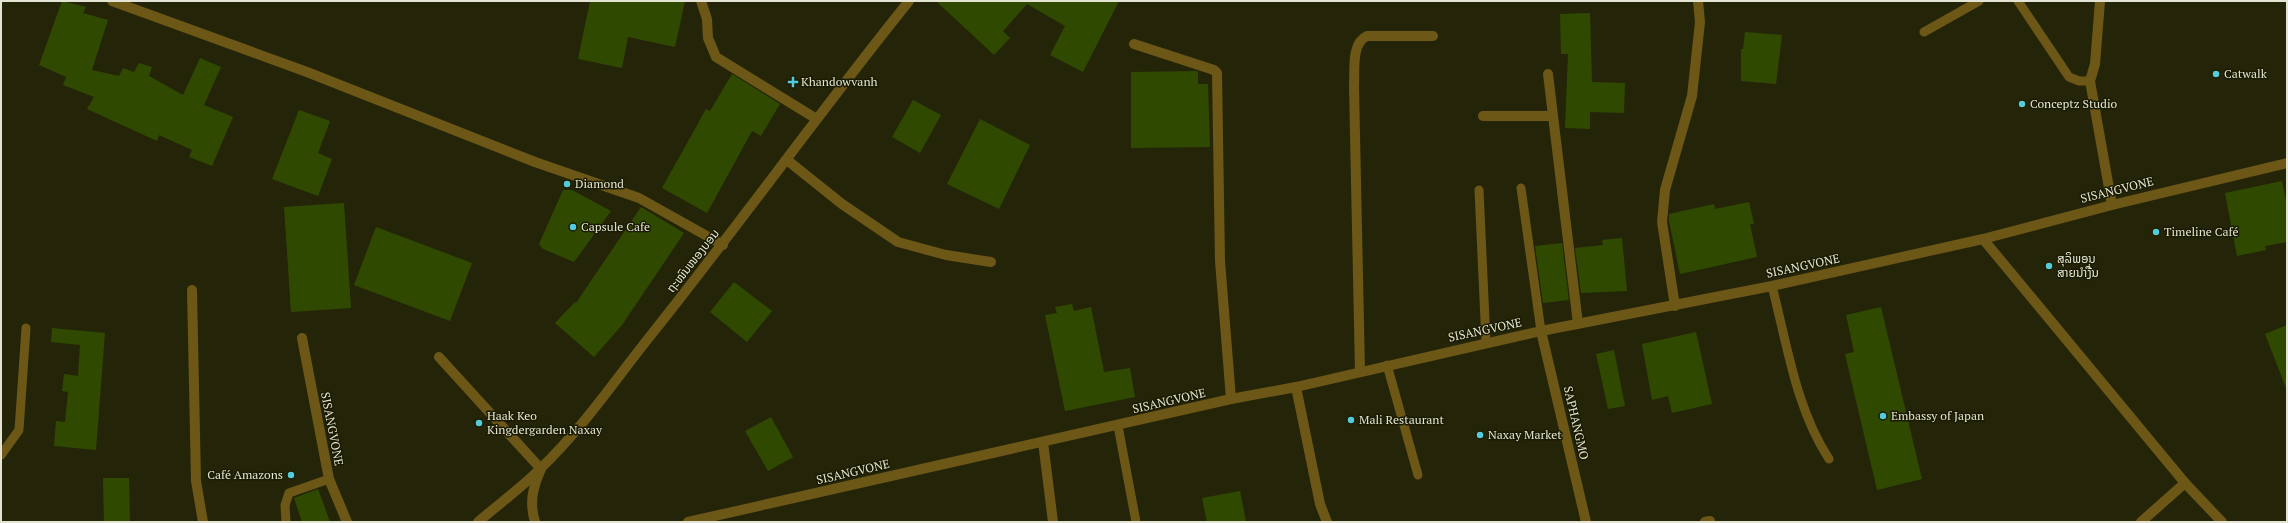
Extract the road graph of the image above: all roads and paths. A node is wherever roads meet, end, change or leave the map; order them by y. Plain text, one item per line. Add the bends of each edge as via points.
1 (112, 1) edge
2 (701, 1) edge
3 (909, 1) edge
4 (1698, 1) edge
5 (1979, 1) edge
6 (2018, 1) edge
7 (2100, 1) edge
8 (1924, 32) dead end
9 (1433, 36) dead end
10 (1134, 44) dead end
11 (1548, 74) dead end
12 (2090, 82) junction
13 (1483, 116) dead end
14 (1553, 116) junction
15 (815, 118) junction
16 (787, 160) junction
17 (2287, 163) edge
18 (1521, 188) dead end
19 (1479, 190) dead end
20 (2112, 205) junction
21 (1983, 239) junction
22 (723, 245) junction
23 (991, 262) dead end
24 (1772, 286) junction
25 (192, 290) dead end
26 (1675, 306) junction
27 (1578, 324) junction
28 (26, 328) dead end
29 (1541, 331) junction
30 (302, 338) dead end
31 (1486, 342) junction
32 (439, 357) dead end
33 (1387, 365) junction
34 (1360, 372) junction
35 (1296, 387) junction
36 (1231, 399) junction
37 (1118, 426) junction
38 (1044, 442) junction
39 (1, 455) edge
40 (1829, 459) dead end
41 (541, 469) junction
42 (1418, 475) dead end
43 (329, 479) junction
44 (2185, 483) junction
45 (203, 522) edge
46 (286, 522) edge
47 (346, 522) edge
48 (478, 522) edge
49 (535, 522) edge
50 (688, 522) edge
51 (1053, 522) edge
52 (1136, 522) edge
53 (1327, 522) edge
54 (1586, 522) edge
55 (2141, 522) edge
56 (2222, 522) edge

1 - 22 street via 307,72 535,162 639,198
2 - 15 street via 707,19 708,38 716,57
3 - 15 street, ຖະໜົນໜອງບອນ
4 - 26 street via 1700,22 1692,96 1666,190 1662,222
5 - 8 lane
6 - 12 lane via 2069,77 2079,82
7 - 12 street via 2095,64
9 - 34 street via 1367,36 1357,45 1354,86
10 - 36 street via 1217,73 1220,261
11 - 14 street
12 - 20 street
13 - 14 street
14 - 27 street
15 - 16 street, ຖະໜົນໜອງບອນ
16 - 22 street, ຖະໜົນໜອງບອນ
16 - 23 street via 842,204 898,242 946,255
17 - 20 street, SISANGVONE
18 - 29 lane
19 - 31 lane
20 - 21 street, SISANGVONE
21 - 24 street, SISANGVONE
21 - 44 street
22 - 41 street, ຖະໜົນໜອງບອນ via 574,432
24 - 26 street, SISANGVONE
24 - 40 lane via 1800,396 1818,442
25 - 45 street via 196,481
26 - 27 street, SISANGVONE
27 - 29 street, SISANGVONE
28 - 39 lane via 19,430
29 - 31 street, SISANGVONE
29 - 54 street, SAPHANGMO
30 - 43 street, SISANGVONE
31 - 33 street, SISANGVONE
32 - 41 street
33 - 34 street, SISANGVONE
33 - 42 lane
34 - 35 street, SISANGVONE
35 - 36 street, SISANGVONE
35 - 53 street via 1320,504
36 - 37 street, SISANGVONE
37 - 38 street, SISANGVONE
37 - 52 lane
38 - 50 street, SISANGVONE
38 - 51 street
41 - 48 street, ຖະໜົນໜອງບອນ
41 - 49 street via 533,487 531,507
43 - 46 lane via 289,492 285,505
43 - 47 street, SISANGVONE
44 - 55 street
44 - 56 street

